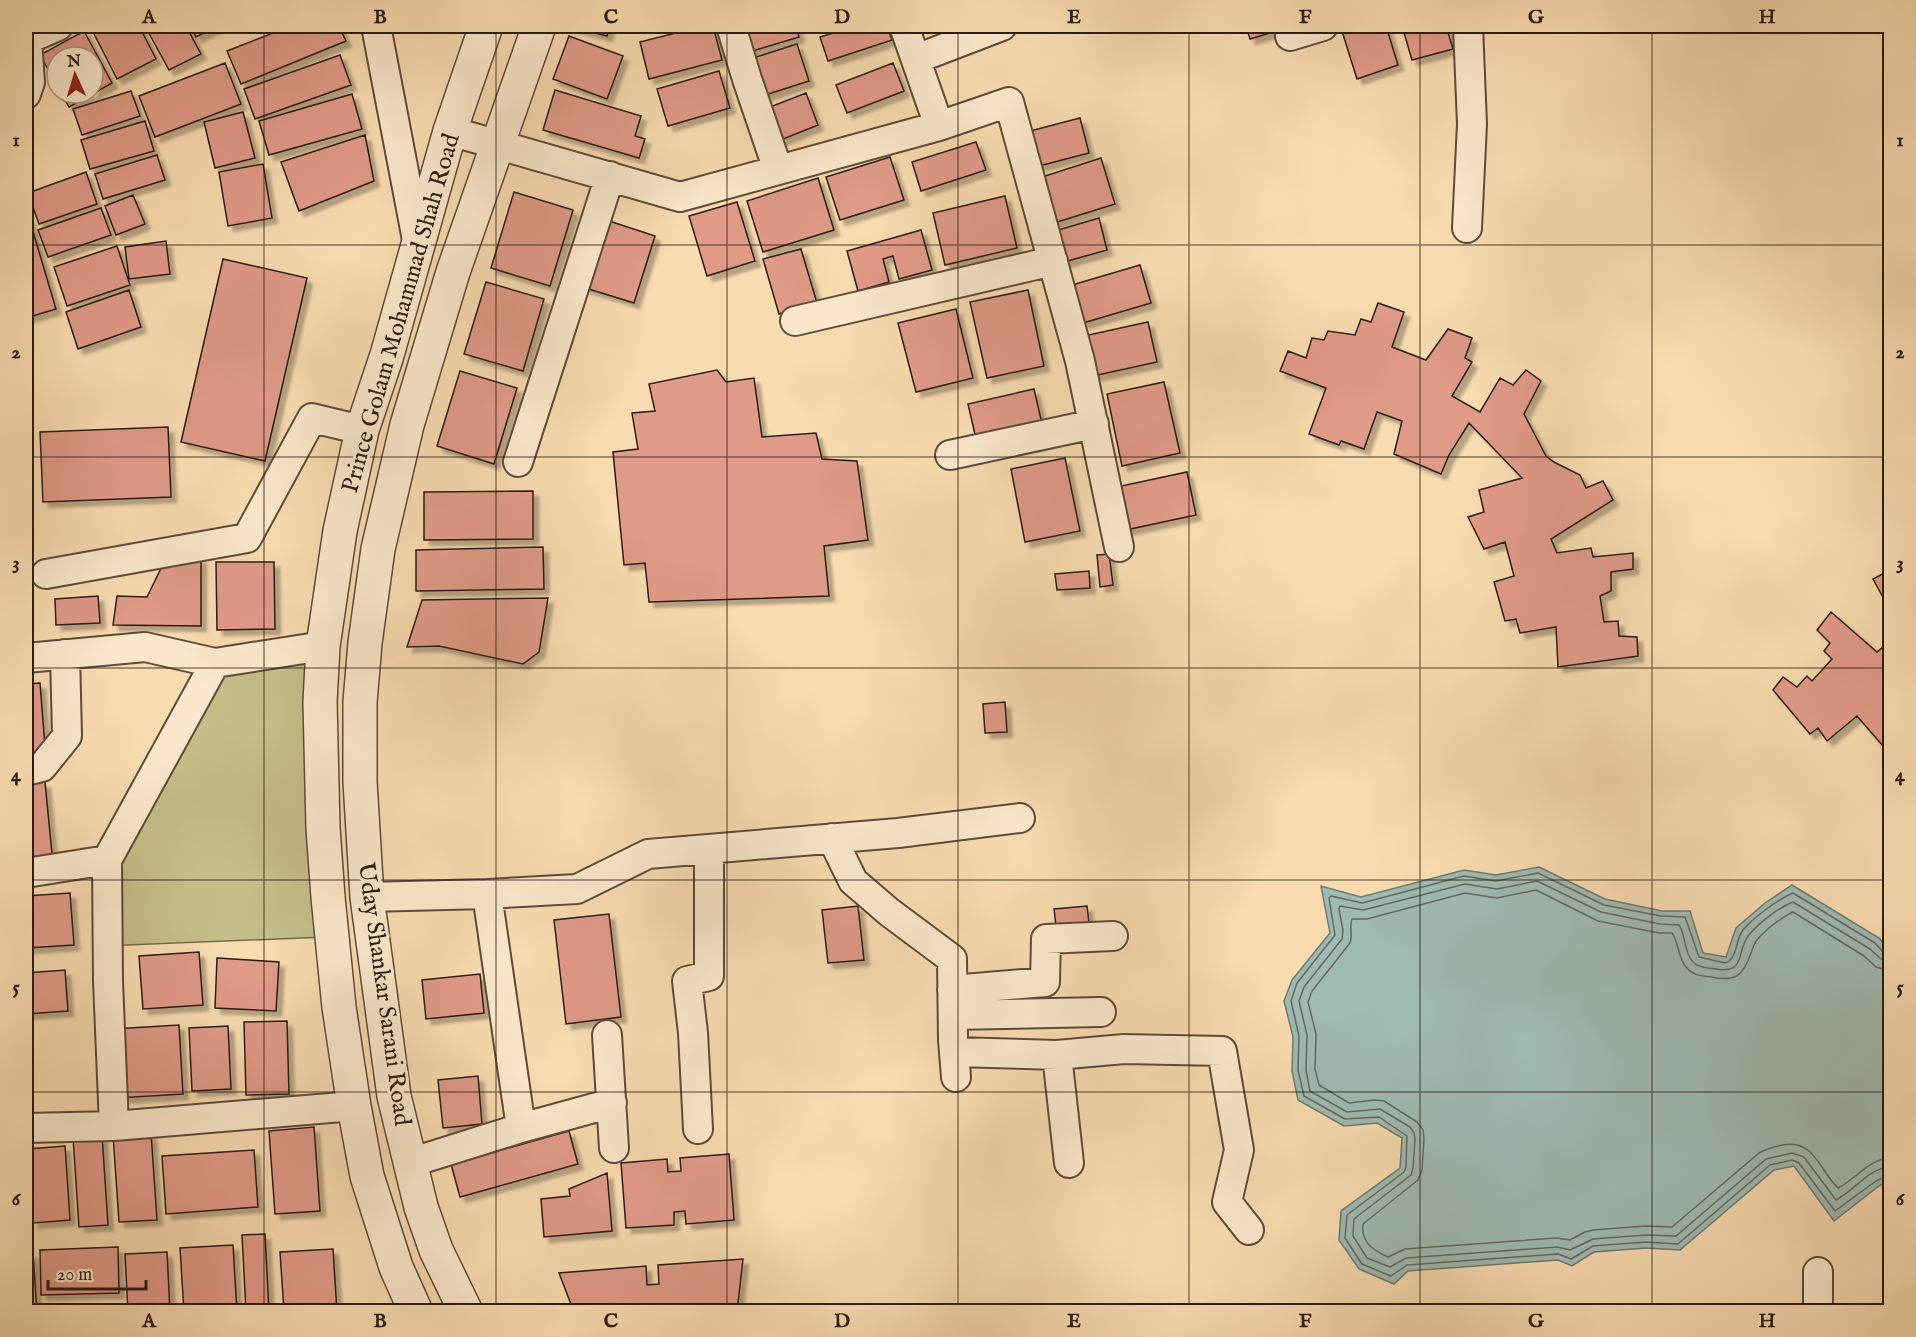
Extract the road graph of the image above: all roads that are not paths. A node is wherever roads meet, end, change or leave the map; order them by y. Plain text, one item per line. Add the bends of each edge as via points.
1 (58, 26) edge
2 (376, 26) edge
3 (486, 26) edge
4 (539, 26) edge
5 (731, 26) edge
6 (904, 26) edge
7 (1002, 26) edge
8 (1323, 26) edge
9 (1468, 26) edge
10 (1290, 36) dead end
11 (26, 40) edge
12 (916, 59) junction
13 (26, 94) edge
14 (939, 126) junction
15 (450, 131) junction
16 (498, 146) junction
17 (778, 170) junction
18 (610, 176) junction
19 (1467, 228) dead end
20 (418, 244) junction
21 (1053, 261) junction
22 (795, 321) dead end
23 (1094, 424) junction
24 (362, 430) junction
25 (950, 455) dead end
26 (518, 462) dead end
27 (1119, 547) dead end
28 (46, 574) dead end
29 (324, 646) junction
30 (66, 654) junction
31 (26, 658) edge
32 (215, 663) junction
33 (26, 771) edge
34 (1020, 818) dead end
35 (832, 838) junction
36 (709, 849) junction
37 (107, 860) junction
38 (26, 873) edge
39 (487, 894) junction
40 (367, 897) junction
41 (1113, 936) dead end
42 (953, 1003) junction
43 (1101, 1012) dead end
44 (607, 1035) dead end
45 (1057, 1055) junction
46 (612, 1103) junction
47 (354, 1106) junction
48 (114, 1126) junction
49 (26, 1128) edge
50 (521, 1128) junction
51 (698, 1129) dead end
52 (614, 1148) dead end
53 (1069, 1163) dead end
54 (412, 1165) junction
55 (1249, 1230) dead end
56 (1818, 1272) dead end
57 (416, 1311) edge
58 (466, 1311) edge
59 (1818, 1311) edge

1 - 11 street
2 - 20 street
3 - 15 street, Prince Golam Mohammad Shah Road
4 - 16 street, Uday Shankar Sarani Road
5 - 17 street
6 - 12 street
7 - 12 street
8 - 10 street
9 - 19 street via 1472,124
11 - 13 street via 30,82
12 - 14 street
14 - 17 street
14 - 21 street via 1009,102
15 - 16 street
15 - 20 street, Prince Golam Mohammad Shah Road
16 - 18 street
16 - 40 street, Uday Shankar Sarani Road via 453,272 407,425 378,549 360,702
17 - 18 street via 680,197
18 - 26 street
20 - 24 street, Prince Golam Mohammad Shah Road
21 - 22 street
21 - 23 street
23 - 25 street
23 - 27 street
24 - 28 street via 312,418 247,538
24 - 29 street, Prince Golam Mohammad Shah Road via 340,531
29 - 32 street
29 - 47 street, Prince Golam Mohammad Shah Road via 320,702 323,828 339,1007
30 - 31 street
30 - 32 street via 145,647
30 - 33 street via 67,736 42,767
32 - 37 street
34 - 35 street
35 - 36 street
35 - 42 street via 853,881 952,959
36 - 39 street via 648,854 578,889
36 - 51 street via 709,976 687,981
37 - 38 street
37 - 48 street
39 - 40 street
39 - 50 street
40 - 54 street, Uday Shankar Sarani Road via 394,1096
41 - 42 street via 1046,939 1045,982
42 - 43 street
42 - 45 street via 955,1064
44 - 46 street
45 - 53 street
45 - 55 street via 1124,1049 1222,1052 1239,1150 1227,1202
46 - 50 street
46 - 52 street
47 - 48 street
47 - 57 street, Prince Golam Mohammad Shah Road via 367,1176 396,1267
48 - 49 street
50 - 54 street
54 - 58 street, Uday Shankar Sarani Road via 436,1250
56 - 59 street

